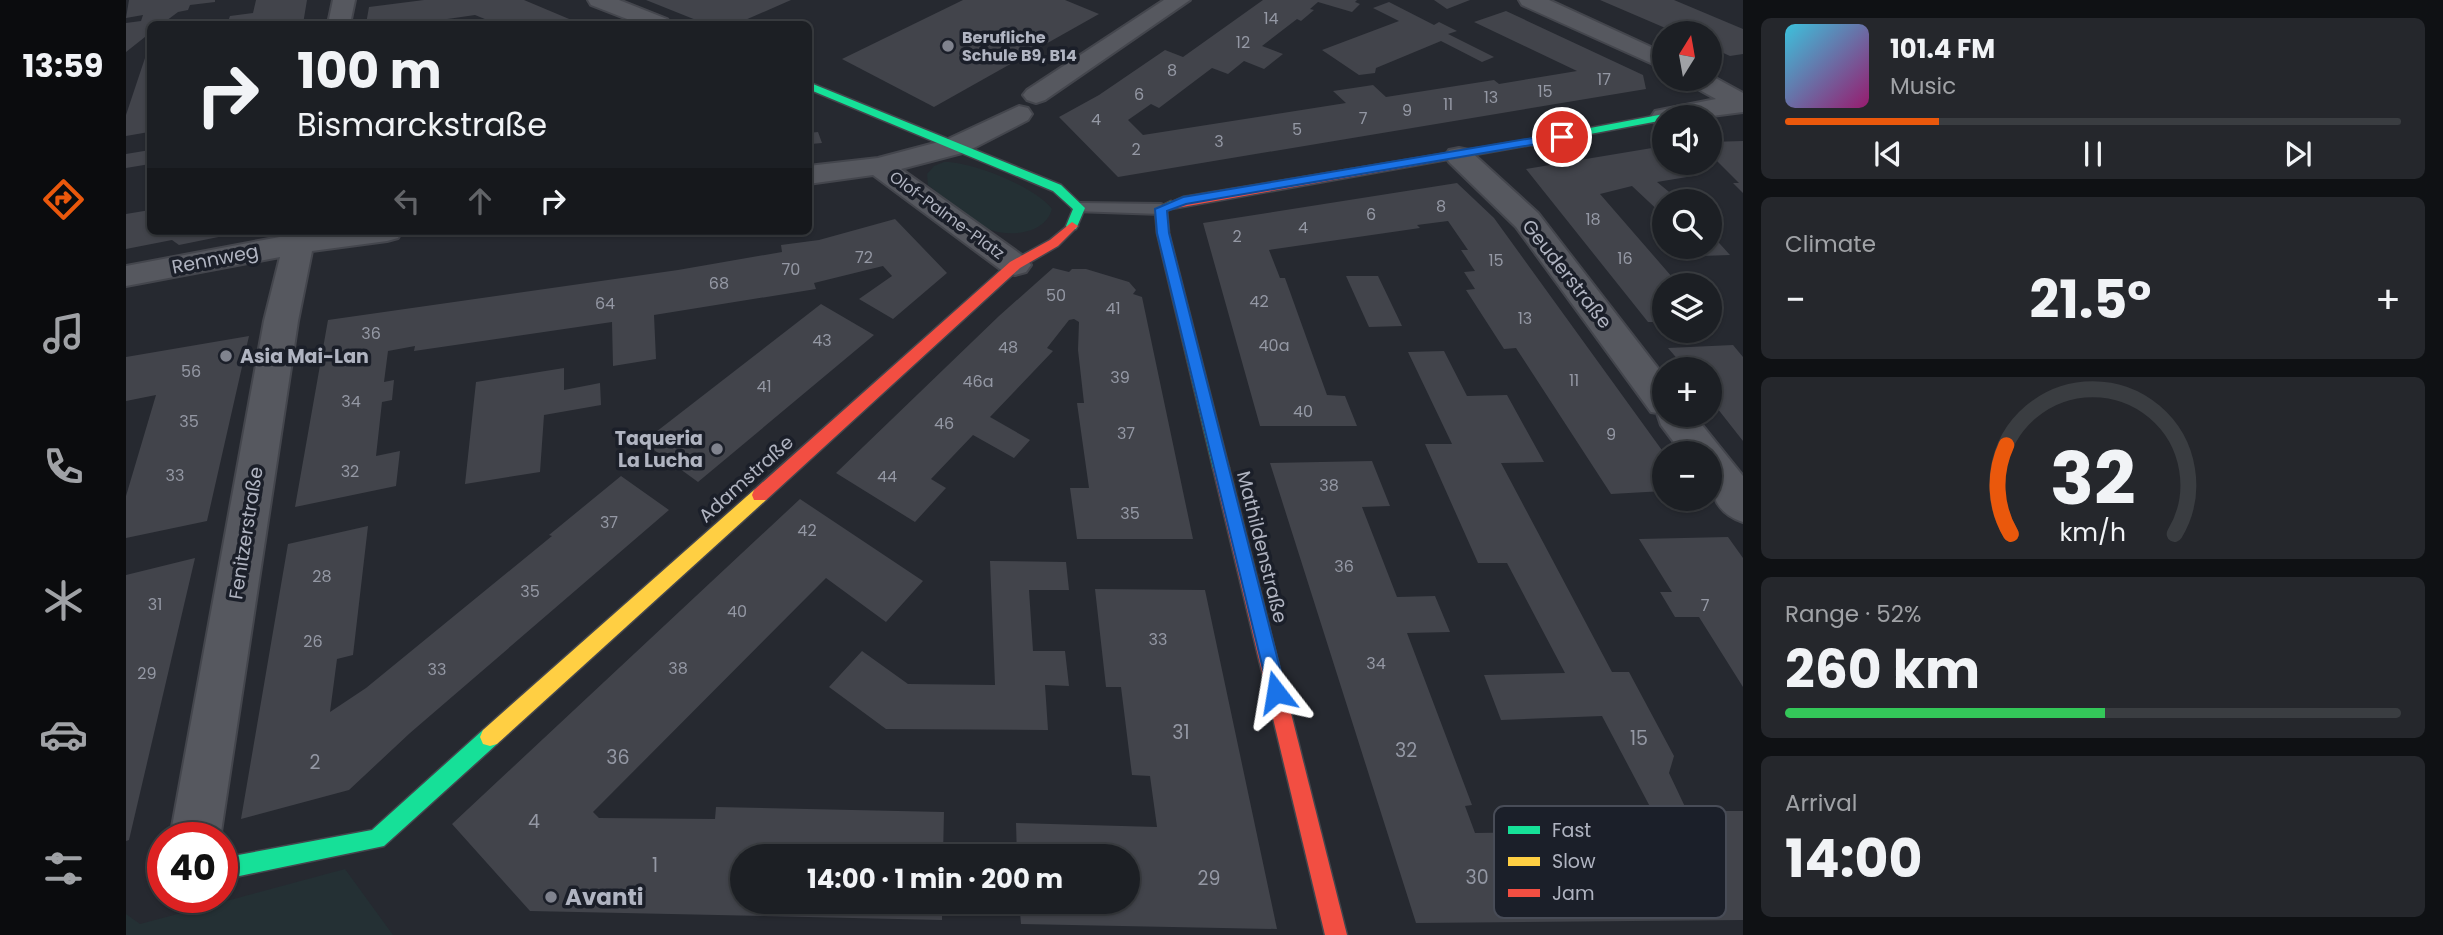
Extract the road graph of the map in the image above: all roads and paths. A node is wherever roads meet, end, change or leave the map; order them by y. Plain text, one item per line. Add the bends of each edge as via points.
1 (344, 0) edge
2 (599, 0) edge
3 (1179, 0) edge
4 (1530, 0) edge
5 (340, 21) edge
6 (652, 21) edge
7 (1652, 56) edge
8 (812, 87) edge
9 (1720, 91) edge
10 (1743, 103) edge
11 (1722, 107) edge
12 (1652, 119) edge
13 (956, 146) junction
14 (1459, 156) junction
15 (879, 166) junction
16 (812, 174) edge
17 (1079, 208) junction
18 (1161, 209) junction
19 (329, 235) edge
20 (300, 237) edge
21 (1015, 265) junction
22 (126, 276) edge
23 (1652, 386) edge
24 (1683, 427) edge
25 (1694, 441) edge
26 (1722, 478) edge
27 (1743, 506) edge
28 (208, 822) edge
29 (238, 865) edge
30 (1336, 935) edge

1 - 5 street
2 - 6 street
3 - 13 street via 1027,104
4 - 7 street
8 - 13 street
9 - 10 street
10 - 11 street
12 - 14 street
13 - 15 street
13 - 17 street via 1040,179 1072,198
14 - 18 street via 1183,201
14 - 23 street, Geuderstraße via 1527,220
15 - 16 street
15 - 21 street, Olof-Palme-Platz
17 - 18 lane
17 - 21 street, Adamstraße via 1068,234
18 - 30 street, Mathildenstraße via 1163,233
19 - 20 street, Rennweg
20 - 22 street, Rennweg
20 - 28 street, Fenitzerstraße via 281,321
21 - 29 street, Adamstraße via 377,839
24 - 25 street
26 - 27 street

